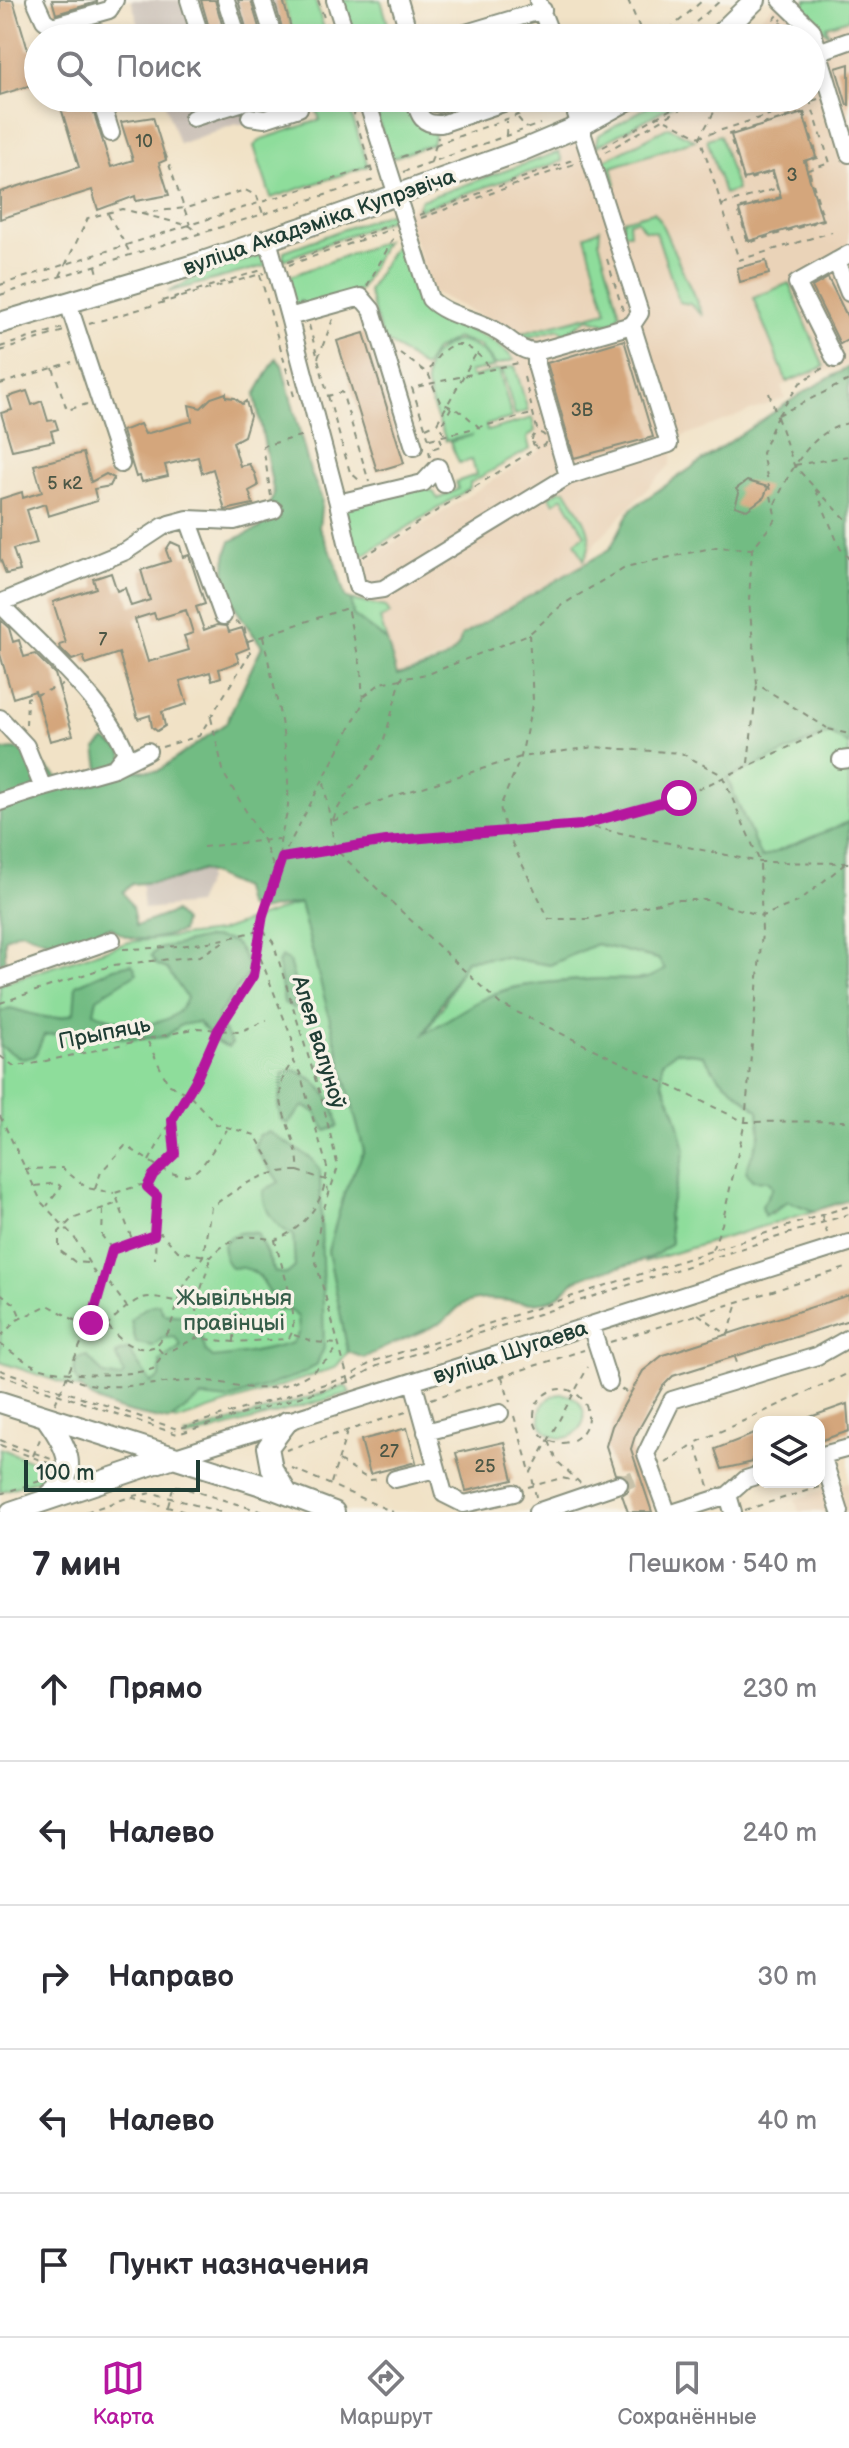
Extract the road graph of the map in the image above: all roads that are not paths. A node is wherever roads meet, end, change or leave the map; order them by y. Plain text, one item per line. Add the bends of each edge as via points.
1 (35, 0) edge
2 (115, 0) edge
3 (189, 0) edge
4 (226, 0) edge
5 (262, 0) edge
6 (335, 0) edge
7 (399, 0) edge
8 (755, 0) edge
9 (540, 5) edge
10 (784, 10) edge
11 (76, 20) junction
12 (49, 24) edge
13 (60, 24) edge
14 (77, 24) edge
15 (197, 24) edge
16 (234, 24) edge
17 (270, 24) edge
18 (343, 24) edge
19 (406, 24) edge
20 (488, 24) edge
21 (547, 24) edge
22 (730, 24) edge
23 (804, 24) edge
24 (849, 41) edge
25 (825, 50) edge
26 (825, 76) edge
27 (104, 112) edge
28 (205, 112) edge
29 (252, 112) edge
30 (287, 112) edge
31 (370, 112) edge
32 (418, 112) edge
33 (477, 112) edge
34 (576, 112) edge
35 (606, 112) edge
36 (250, 117) junction
37 (193, 118) dead end
38 (580, 126) junction
39 (111, 133) dead end
40 (246, 135) dead end
41 (849, 154) edge
42 (387, 178) junction
43 (268, 240) junction
44 (842, 258) edge
45 (849, 293) edge
46 (68, 303) junction
47 (297, 315) junction
48 (631, 320) junction
49 (0, 323) edge
50 (536, 352) junction
51 (835, 359) road end
52 (414, 447) dead end
53 (121, 464) dead end
54 (568, 476) junction
55 (444, 484) dead end
56 (338, 503) junction
57 (274, 510) road end
58 (188, 519) junction
59 (0, 604) edge
60 (223, 616) road end
61 (0, 718) edge
62 (148, 751) road end
63 (114, 768) junction
64 (43, 788) junction
65 (0, 802) edge
66 (115, 944) road end
67 (0, 979) edge
68 (849, 1244) edge
69 (591, 1326) junction
70 (849, 1338) edge
71 (413, 1382) junction
72 (609, 1382) dead end
73 (0, 1402) edge
74 (500, 1413) dead end
75 (48, 1420) junction
76 (287, 1422) junction
77 (426, 1432) junction
78 (849, 1448) edge
79 (825, 1455) edge
80 (171, 1458) junction
81 (436, 1469) junction
82 (825, 1469) edge
83 (753, 1477) edge
84 (395, 1479) road end
85 (619, 1484) tunnel mouth
86 (287, 1493) junction
87 (514, 1493) dead end
88 (725, 1502) edge
89 (39, 1503) junction
90 (11, 1512) edge
91 (334, 1512) edge
92 (538, 1512) edge
93 (667, 1512) edge
94 (675, 1512) edge
95 (840, 1512) edge

1 - 12 street
2 - 11 street via 109,10
3 - 15 street
4 - 16 street
5 - 17 street
6 - 18 street
7 - 19 street
8 - 22 main road
9 - 20 street
9 - 21 street
10 - 23 street
11 - 13 street
11 - 14 street
24 - 25 street
26 - 41 street
27 - 39 street
28 - 37 street
29 - 36 street
30 - 36 street via 265,119
31 - 42 street
32 - 33 street via 430,124
34 - 38 street
35 - 38 main road, вуліца Акадэміка Купрэвіча
36 - 40 street
38 - 42 main road, вуліца Акадэміка Купрэвіча
38 - 48 street via 611,221
42 - 43 main road, вуліца Акадэміка Купрэвіча
42 - 50 street via 430,299 496,330 525,352
43 - 46 main road, вуліца Акадэміка Купрэвіча
43 - 47 street
44 - 45 street
44 - 51 street via 797,283
46 - 49 main road, вуліца Акадэміка Купрэвіча
46 - 53 street
47 - 52 street via 361,297 372,310
47 - 56 street via 309,389
48 - 50 street
48 - 54 street via 669,444
50 - 54 street
54 - 56 street via 383,589 369,591 357,586
55 - 56 street via 438,467 423,483
57 - 58 street via 234,521
58 - 59 street
58 - 60 street
59 - 63 street via 75,681 122,741 126,753
61 - 64 street via 26,746
62 - 63 street
63 - 64 street
64 - 65 street
66 - 67 street
68 - 69 street, вуліца Шугаева
69 - 71 street, вуліца Шугаева
69 - 72 street
70 - 93 street via 817,1356 672,1400 646,1454 647,1474
71 - 76 street, вуліца Шугаева
71 - 77 street
73 - 75 main road
74 - 77 street
75 - 80 main road
75 - 89 main road via 67,1451 70,1467 61,1487
76 - 80 street, вуліца Шугаева
76 - 86 main road via 268,1447 272,1469
77 - 81 street
78 - 79 street
80 - 86 main road
80 - 89 main road
81 - 84 street
81 - 87 street via 444,1494 464,1504
82 - 95 street
83 - 88 street
85 - 92 street
86 - 91 main road
88 - 94 street
89 - 90 main road

